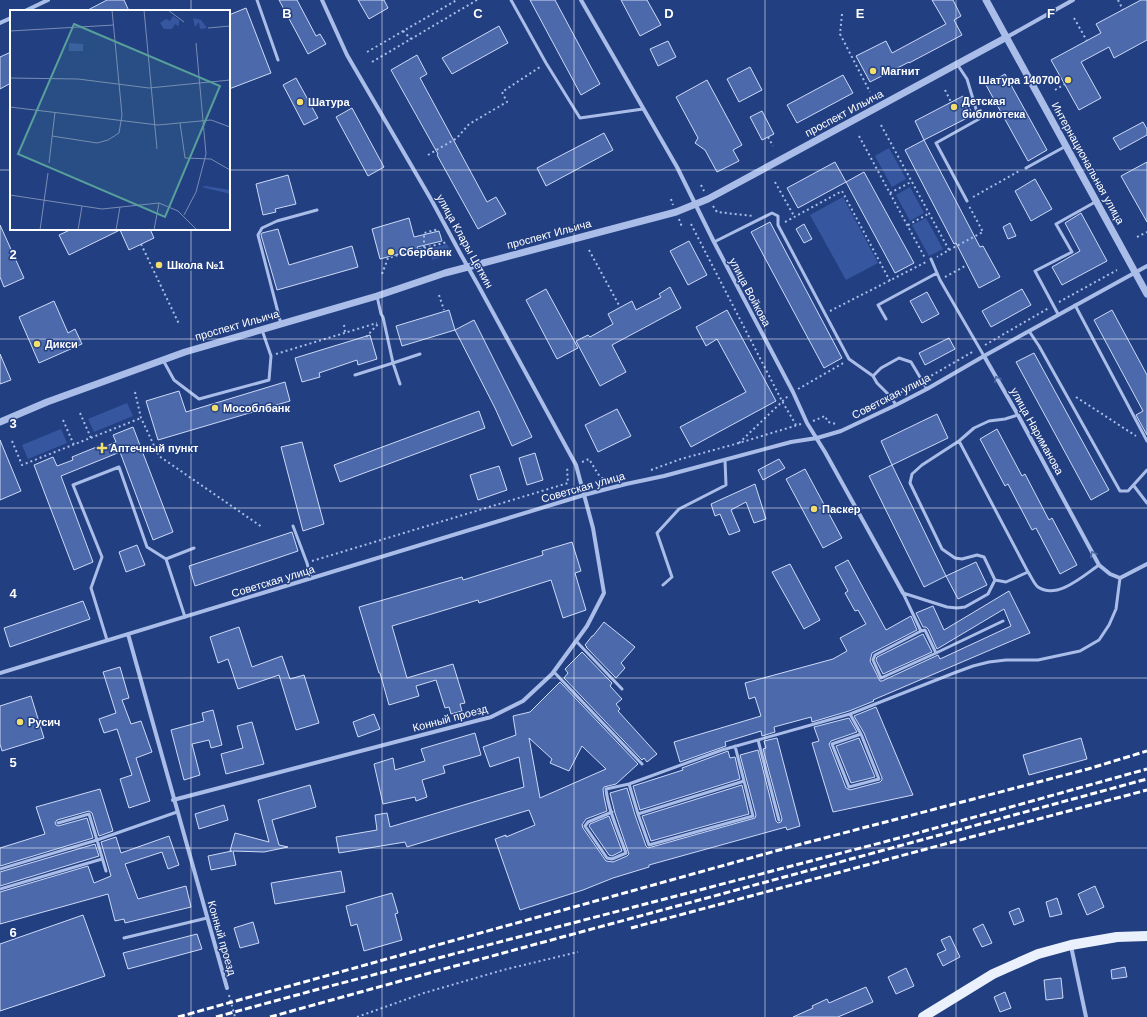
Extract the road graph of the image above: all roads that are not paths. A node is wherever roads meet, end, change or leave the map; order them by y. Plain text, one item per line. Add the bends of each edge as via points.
1 (48, 0) edge
2 (257, 0) edge
3 (322, 0) edge
4 (511, 0) edge
5 (581, 0) edge
6 (986, 0) edge
7 (1073, 0) edge
8 (27, 10) edge
9 (10, 18) edge
10 (0, 23) edge
11 (1006, 37) junction
12 (278, 60) dead end
13 (957, 64) junction
14 (643, 109) junction
15 (1066, 146) junction
16 (1026, 168) road end
17 (966, 201) road end
18 (1097, 201) junction
19 (696, 204) junction
20 (317, 210) dead end
21 (714, 242) junction
22 (931, 259) road end
23 (468, 266) junction
24 (1147, 266) edge
25 (1135, 272) junction
26 (937, 274) junction
27 (1147, 294) edge
28 (377, 296) junction
29 (1075, 305) junction
30 (1058, 314) junction
31 (886, 319) dead end
32 (281, 324) junction
33 (262, 330) junction
34 (1029, 331) junction
35 (420, 354) dead end
36 (984, 356) junction
37 (162, 360) junction
38 (393, 363) junction
39 (355, 376) dead end
40 (872, 376) junction
41 (400, 384) dead end
42 (927, 389) junction
43 (896, 405) junction
44 (1018, 415) junction
45 (0, 422) edge
46 (817, 438) junction
47 (959, 441) junction
48 (1147, 441) edge
49 (725, 460) junction
50 (1147, 470) edge
51 (1134, 486) junction
52 (584, 495) junction
53 (1147, 503) edge
54 (293, 526) dead end
55 (194, 548) dead end
56 (166, 559) junction
57 (1147, 564) edge
58 (1099, 565) junction
59 (1028, 572) junction
60 (312, 578) junction
61 (1120, 578) junction
62 (995, 580) junction
63 (662, 586) dead end
64 (903, 593) junction
65 (185, 616) junction
66 (1003, 621) dead end
67 (921, 631) junction
68 (128, 634) junction
69 (107, 640) junction
70 (576, 641) junction
71 (936, 653) junction
72 (554, 672) junction
73 (0, 673) edge
74 (622, 689) dead end
75 (850, 714) junction
76 (861, 734) junction
77 (758, 740) junction
78 (735, 746) junction
79 (642, 764) dead end
80 (744, 781) junction
81 (629, 784) junction
82 (173, 800) junction
83 (177, 812) junction
84 (612, 812) junction
85 (638, 814) junction
86 (779, 820) dead end
87 (58, 823) dead end
88 (97, 840) junction
89 (102, 859) junction
90 (0, 869) edge
91 (106, 871) dead end
92 (0, 889) edge
93 (207, 918) junction
94 (1147, 936) edge
95 (124, 938) dead end
96 (1071, 945) junction
97 (227, 988) road end
98 (923, 1017) edge
99 (1086, 1017) edge

1 - 8 street
2 - 12 lane
3 - 23 street, улица Клары Цеткин via 347,55
4 - 14 lane via 580,118
5 - 14 street, улица Войкова
6 - 11 street, Интернациональная улица
7 - 11 street, проспект Ильича
9 - 10 street
11 - 13 street, проспект Ильича
11 - 15 street, Интернациональная улица
13 - 17 lane via 967,79 979,119 936,142
13 - 19 street, проспект Ильича
14 - 19 street, улица Войкова
15 - 16 lane
15 - 18 street, Интернациональная улица
18 - 25 street, Интернациональная улица
18 - 30 lane via 1056,224 1072,252 1035,271
19 - 21 street, улица Войкова
19 - 23 street, проспект Ильича via 676,212
20 - 32 lane via 277,221 262,228 258,235
21 - 40 lane via 772,213 778,216 778,225 849,359
21 - 46 street, улица Войкова
22 - 26 lane, улица Нариманова
23 - 28 street, проспект Ильича
23 - 52 street, улица Клары Цеткин via 576,465
24 - 25 street, Советская улица
25 - 27 street, Интернациональная улица
25 - 29 street, Советская улица
26 - 31 lane via 878,305
26 - 36 lane, улица Нариманова
28 - 32 street, проспект Ильича
28 - 38 lane
29 - 30 street, Советская улица
29 - 48 lane
30 - 34 street, Советская улица
32 - 33 street, проспект Ильича
33 - 37 street, проспект Ильича
33 - 37 lane via 271,356 269,380 199,399 174,380
34 - 36 street, Советская улица
34 - 51 lane via 1120,491 1128,491
35 - 38 lane
36 - 42 street, Советская улица
44 -> 36 street, улица Нариманова
37 - 45 street, проспект Ильича
38 - 39 lane
38 - 41 lane
40 - 42 lane via 898,358 912,362
40 - 43 lane
42 - 43 street, Советская улица
43 - 46 street, Советская улица via 841,431
44 - 47 lane via 989,421 974,428
58 -> 44 street, улица Нариманова
46 - 49 street, Советская улица via 791,442
46 - 64 street, улица Войкова
47 - 59 lane
47 - 62 lane via 922,465 912,474 910,483 942,549 955,558 977,555 984,557
49 - 52 street, Советская улица
49 - 63 lane via 726,485 679,509 657,533 672,577
50 - 51 lane
51 - 53 lane
52 - 60 street, Советская улица
52 - 70 street, Конный проезд via 593,528 604,594
54 - 60 lane
55 - 56 lane
56 - 65 lane
56 - 69 lane via 147,547 119,467 73,485 102,557 92,588
57 - 61 street
58 - 59 lane via 1059,590 1047,591 1037,586
58 - 61 street, улица Нариманова
59 - 62 lane via 1006,582
60 - 65 street, Советская улица
61 - 75 lane via 1116,608 1109,625 1099,640 1080,651 1038,660 1006,660 973,666
62 - 64 lane via 988,594 965,607 947,607
64 - 67 lane
65 - 68 street, Советская улица
66 - 71 lane
67 - 71 lane via 925,630
67 - 71 lane via 875,655 873,660 881,678
68 - 69 street, Советская улица
68 - 82 street, Конный проезд
69 - 73 street, Советская улица
70 - 72 street, Конный проезд
70 - 74 lane
72 - 79 lane
72 - 82 street, Конный проезд via 523,701 491,717
75 - 76 lane
75 - 77 lane
76 - 76 lane via 879,780 849,787 832,744
77 - 78 lane
77 - 86 lane
78 - 80 lane
78 - 81 lane
80 - 85 lane
80 - 85 lane via 753,816 649,845
81 - 84 lane via 606,789
81 - 85 lane
82 - 83 street, Конный проезд
83 - 88 lane
83 - 93 street, Конный проезд
84 - 84 lane via 626,853 612,859 607,858 585,826 588,822
87 - 88 lane via 90,814
88 - 89 lane
88 - 90 lane
89 - 91 lane
89 - 92 lane
93 - 95 lane
93 - 97 street, Конный проезд
94 - 96 main road via 1117,937
96 - 98 main road via 1038,954 993,974
96 - 99 street

